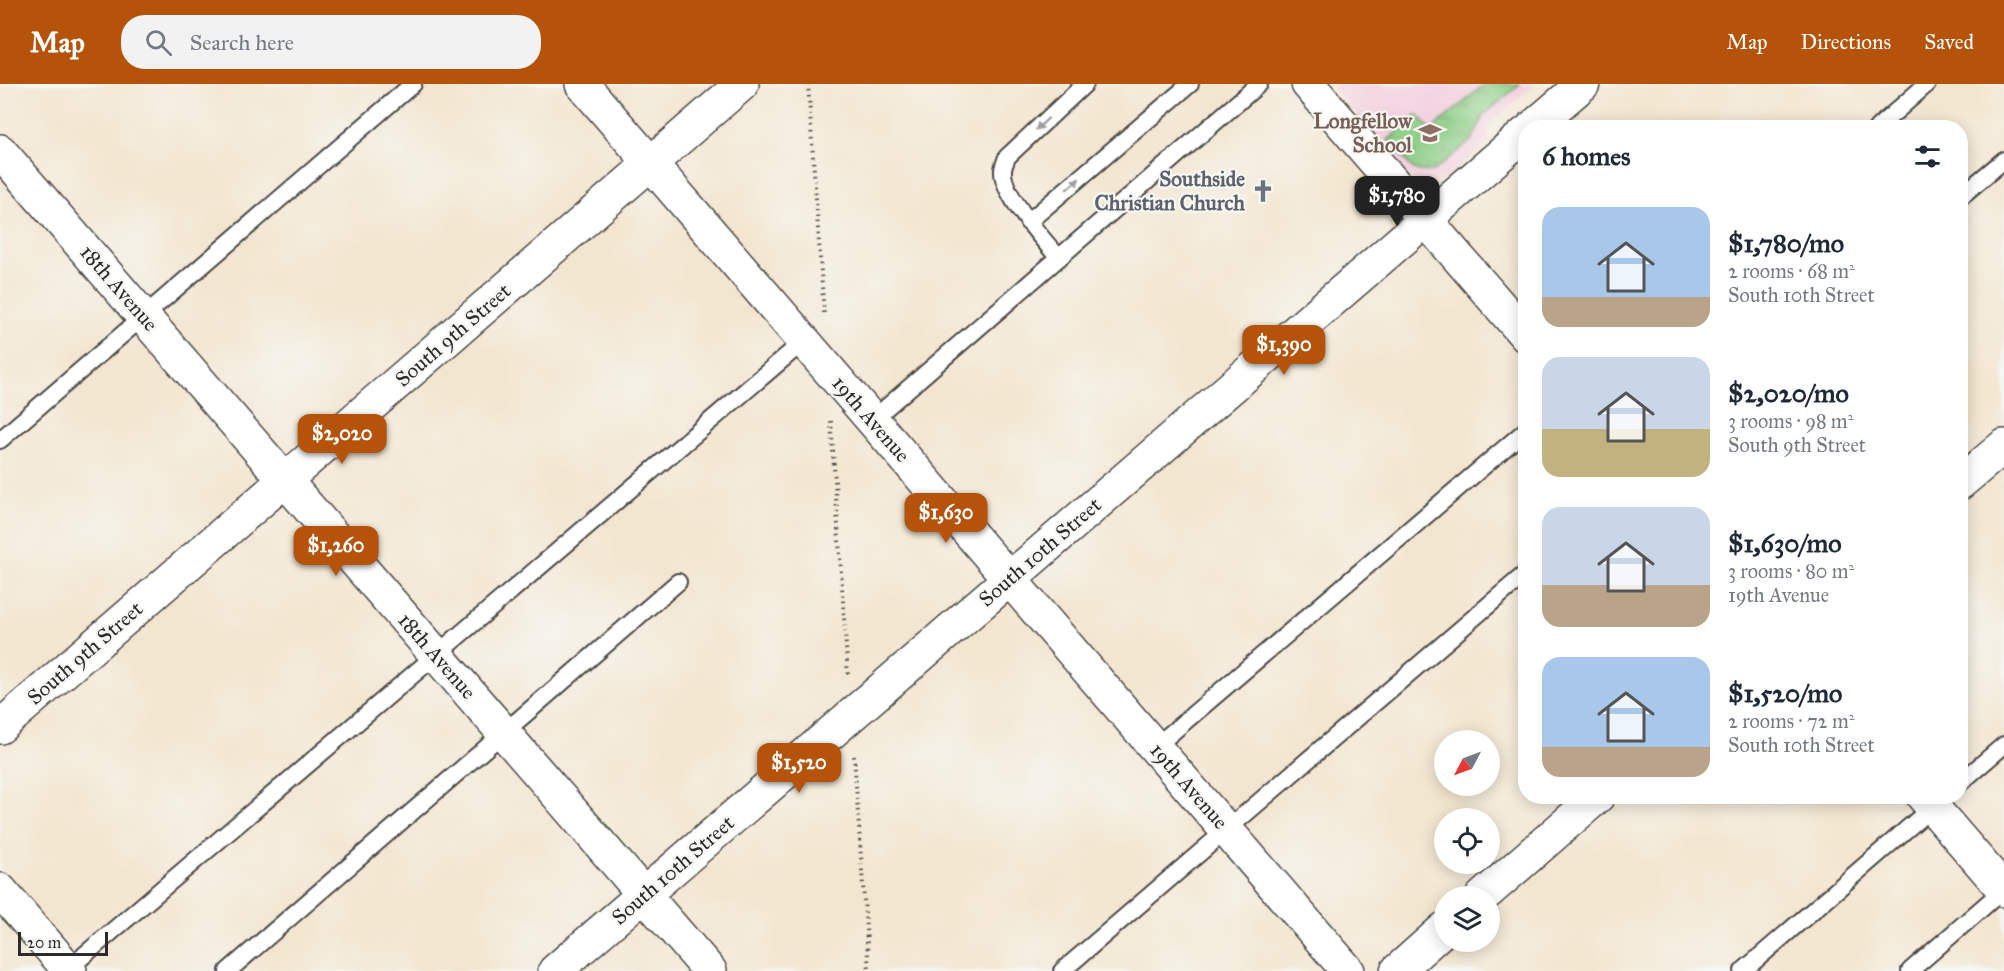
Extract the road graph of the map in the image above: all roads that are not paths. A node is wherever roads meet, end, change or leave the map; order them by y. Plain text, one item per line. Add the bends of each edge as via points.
1 (413, 84) edge
2 (582, 84) edge
3 (742, 84) edge
4 (1085, 84) edge
5 (1190, 84) edge
6 (1259, 84) edge
7 (1308, 84) edge
8 (1583, 84) edge
9 (1927, 84) edge
10 (1541, 120) edge
11 (1885, 120) edge
12 (1518, 141) edge
13 (0, 151) edge
14 (2004, 160) edge
15 (650, 164) junction
16 (1968, 190) edge
17 (1425, 220) junction
18 (1028, 222) junction
19 (1059, 258) junction
20 (144, 316) junction
21 (1518, 327) edge
22 (804, 340) junction
23 (872, 420) junction
24 (1518, 437) edge
25 (0, 440) edge
26 (2004, 446) edge
27 (1968, 476) edge
28 (285, 480) junction
29 (1010, 579) junction
30 (1518, 580) edge
31 (678, 582) dead end
32 (437, 656) junction
33 (0, 727) edge
34 (504, 734) junction
35 (2004, 745) edge
36 (1155, 747) junction
37 (1968, 776) edge
38 (1589, 804) edge
39 (1929, 804) edge
40 (1936, 804) edge
41 (1226, 830) junction
42 (1495, 886) edge
43 (0, 890) edge
44 (2004, 890) edge
45 (644, 895) junction
46 (1434, 938) edge
47 (69, 970) edge
48 (228, 971) edge
49 (555, 971) edge
50 (710, 971) edge
51 (1062, 971) edge
52 (1348, 971) edge
53 (1396, 971) edge
54 (1743, 971) edge
55 (1910, 971) edge

1 - 20 lane
2 - 15 street, 19th Avenue
3 - 15 street, South 9th Street
4 -> 18 lane via 1007,157 1005,184
18 -> 5 lane
6 - 19 lane
7 - 17 street
8 - 10 street
9 - 11 lane
12 - 17 street, South 10th Street
13 - 20 street, 18th Avenue
14 - 16 lane
15 - 22 street, 19th Avenue
15 - 28 street, South 9th Street
17 - 21 street
17 - 29 street, South 10th Street
18 - 19 lane
19 - 23 lane
20 - 25 lane
20 - 28 street, 18th Avenue
22 - 23 street, 19th Avenue
22 - 32 lane
23 - 29 street, 19th Avenue
24 - 36 lane
26 - 27 street
28 - 32 street, 18th Avenue
28 - 33 street, South 9th Street
29 - 36 street, 19th Avenue
29 - 45 street, South 10th Street
30 - 41 lane
31 - 34 lane
32 - 34 street, 18th Avenue
32 - 47 lane
34 - 45 street, 18th Avenue
34 - 48 lane
35 - 37 lane
36 - 41 street, 19th Avenue
38 - 42 street
39 - 54 lane
40 - 44 street
41 - 51 lane
41 - 52 street, 19th Avenue
43 - 47 street
44 - 55 lane
45 - 49 street, South 10th Street
45 - 50 street, 18th Avenue
46 - 53 street

